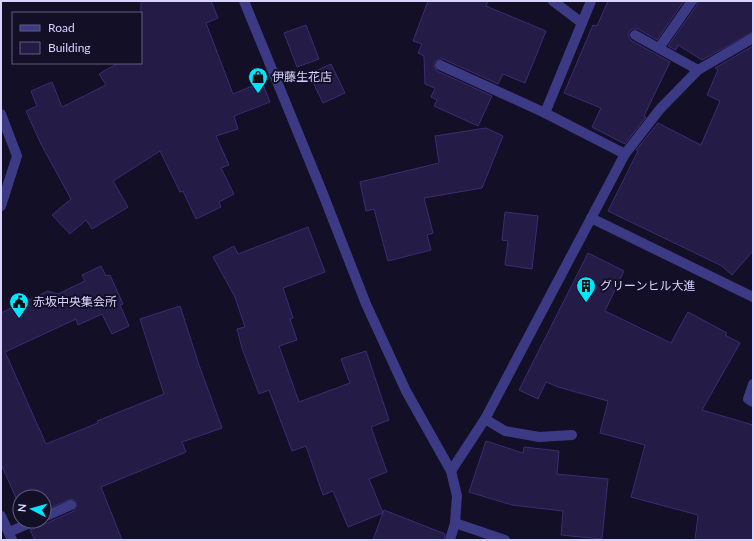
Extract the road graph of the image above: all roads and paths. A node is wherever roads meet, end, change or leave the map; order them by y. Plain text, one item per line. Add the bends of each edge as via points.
1 (244, 1) edge
2 (553, 1) edge
3 (592, 1) edge
4 (692, 1) edge
5 (582, 23) junction
6 (635, 36) dead end
7 (753, 38) edge
8 (659, 48) junction
9 (440, 66) dead end
10 (698, 70) junction
11 (545, 113) junction
12 (1, 114) edge
13 (625, 154) junction
14 (1, 206) edge
15 (591, 218) junction
16 (753, 297) edge
17 (753, 384) edge
18 (753, 402) edge
19 (485, 420) junction
20 (572, 435) dead end
21 (451, 471) junction
22 (71, 506) dead end
23 (52, 514) edge
24 (1, 516) edge
25 (455, 523) junction
26 (22, 529) edge
27 (10, 536) edge
28 (450, 540) edge
29 (505, 540) edge

1 - 21 street via 366,304 406,391
2 - 5 street
3 - 5 street
4 - 8 street
5 - 11 street
6 - 8 street
7 - 10 street
8 - 10 street
9 - 11 street
10 - 13 street via 660,109
11 - 13 street
12 - 14 street via 16,156
13 - 15 street
15 - 16 street
15 - 19 street
17 - 18 street via 748,399
19 - 20 street via 505,431 539,437
19 - 21 street
21 - 25 street via 457,496
22 - 23 street
24 - 27 street
25 - 28 street
25 - 29 street
26 - 27 street

